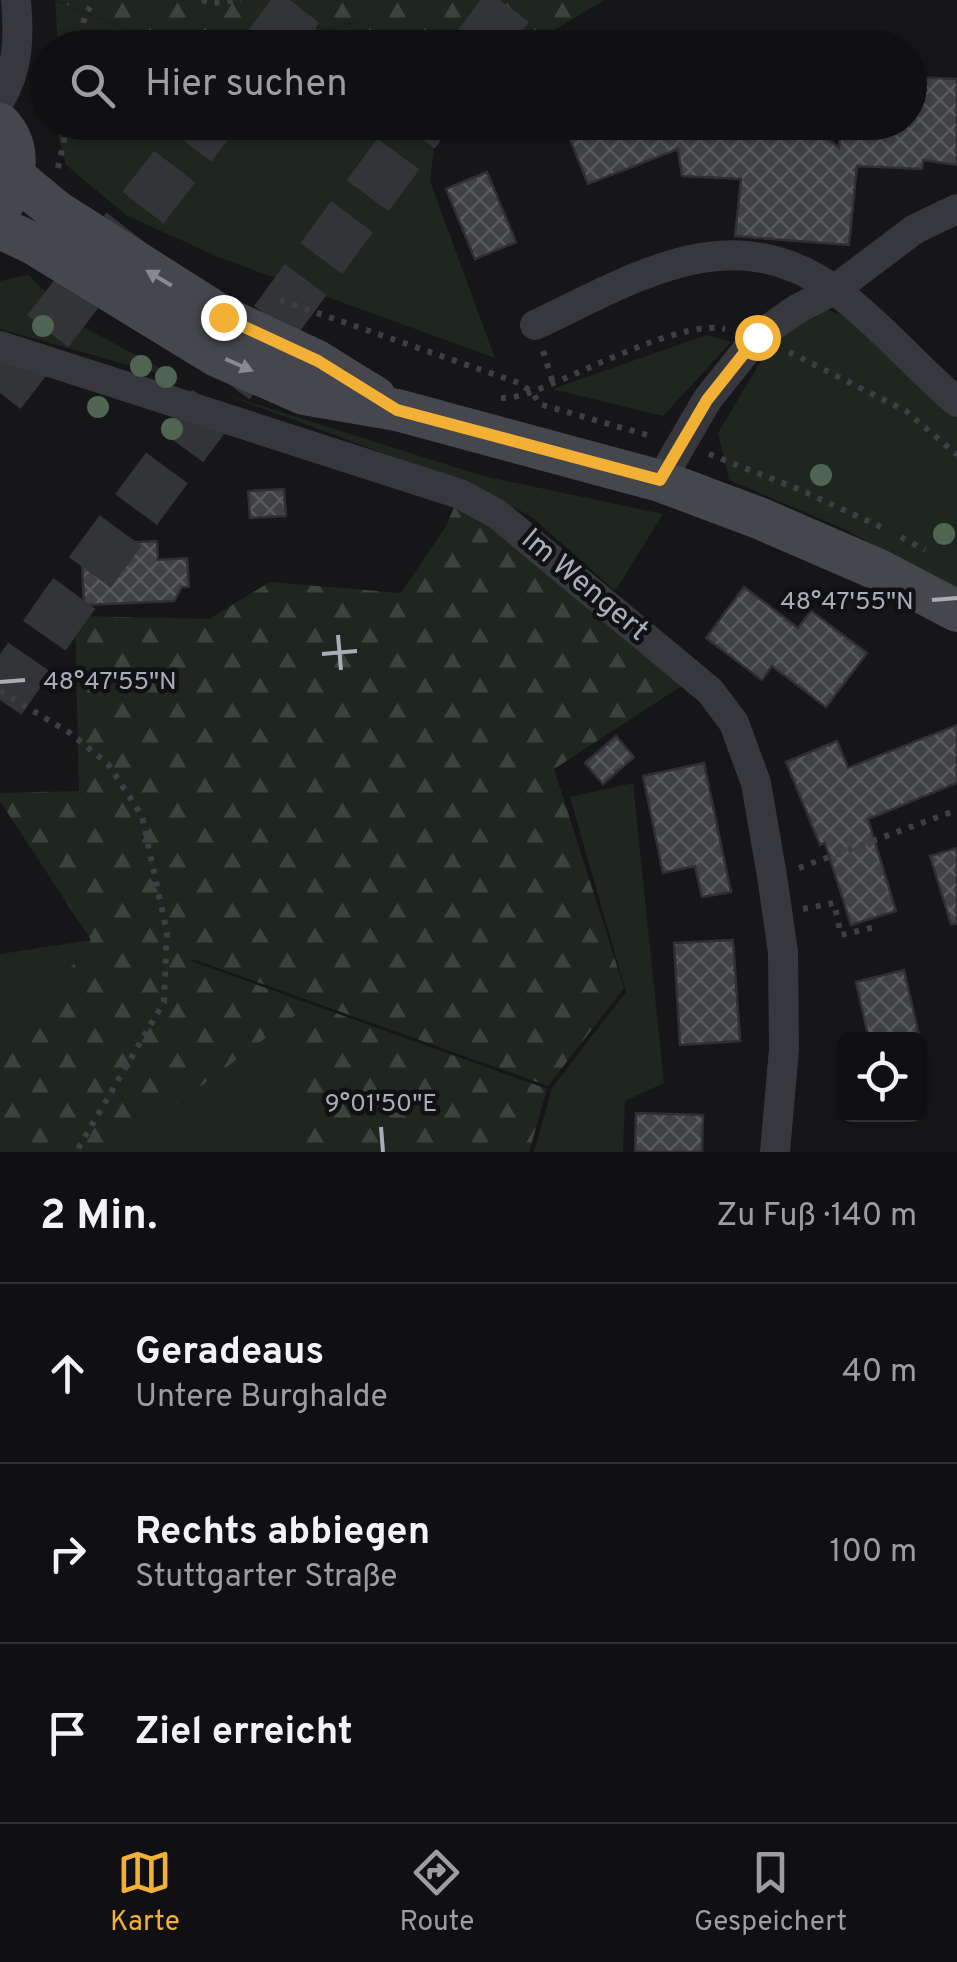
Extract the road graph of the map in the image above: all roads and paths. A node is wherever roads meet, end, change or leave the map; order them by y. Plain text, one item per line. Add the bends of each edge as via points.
1 (16, 0) edge
2 (95, 0) edge
3 (202, 0) edge
4 (240, 0) edge
5 (81, 30) edge
6 (0, 100) edge
7 (0, 124) edge
8 (63, 140) edge
9 (60, 176) dead end
10 (8, 192) edge
11 (957, 208) edge
12 (0, 228) edge
13 (834, 290) junction
14 (274, 298) dead end
15 (535, 325) dead end
16 (757, 337) junction
17 (0, 346) edge
18 (533, 392) junction
19 (957, 402) edge
20 (397, 410) junction
21 (957, 456) edge
22 (669, 462) junction
23 (957, 611) edge
24 (0, 691) edge
25 (957, 810) edge
26 (823, 862) dead end
27 (778, 915) junction
28 (875, 927) dead end
29 (78, 1149) edge
30 (92, 1152) edge
31 (775, 1152) edge

1 - 6 street via 18,51
2 - 5 path
3 - 4 path
7 - 10 main road via 15,153
8 - 9 path
20 -> 10 main road via 318,361 223,317 56,211
11 - 13 street via 915,229
12 -> 20 main road via 217,356 304,394
13 - 15 street via 778,260 738,252 678,263
13 - 16 street
13 - 19 street
14 - 18 path
16 - 18 path via 716,327 690,331
16 - 21 path via 906,411
16 - 22 street
17 - 27 street, Im Wengert via 460,494 497,514 710,691 734,723 756,783
18 - 22 path via 539,404
20 - 22 main road
22 - 23 main road
24 - 29 path via 108,764 142,816 167,934 164,1002
25 - 26 path
27 - 28 path via 834,903 841,935
27 - 31 street, Im Wengert via 784,1049
29 - 30 path

